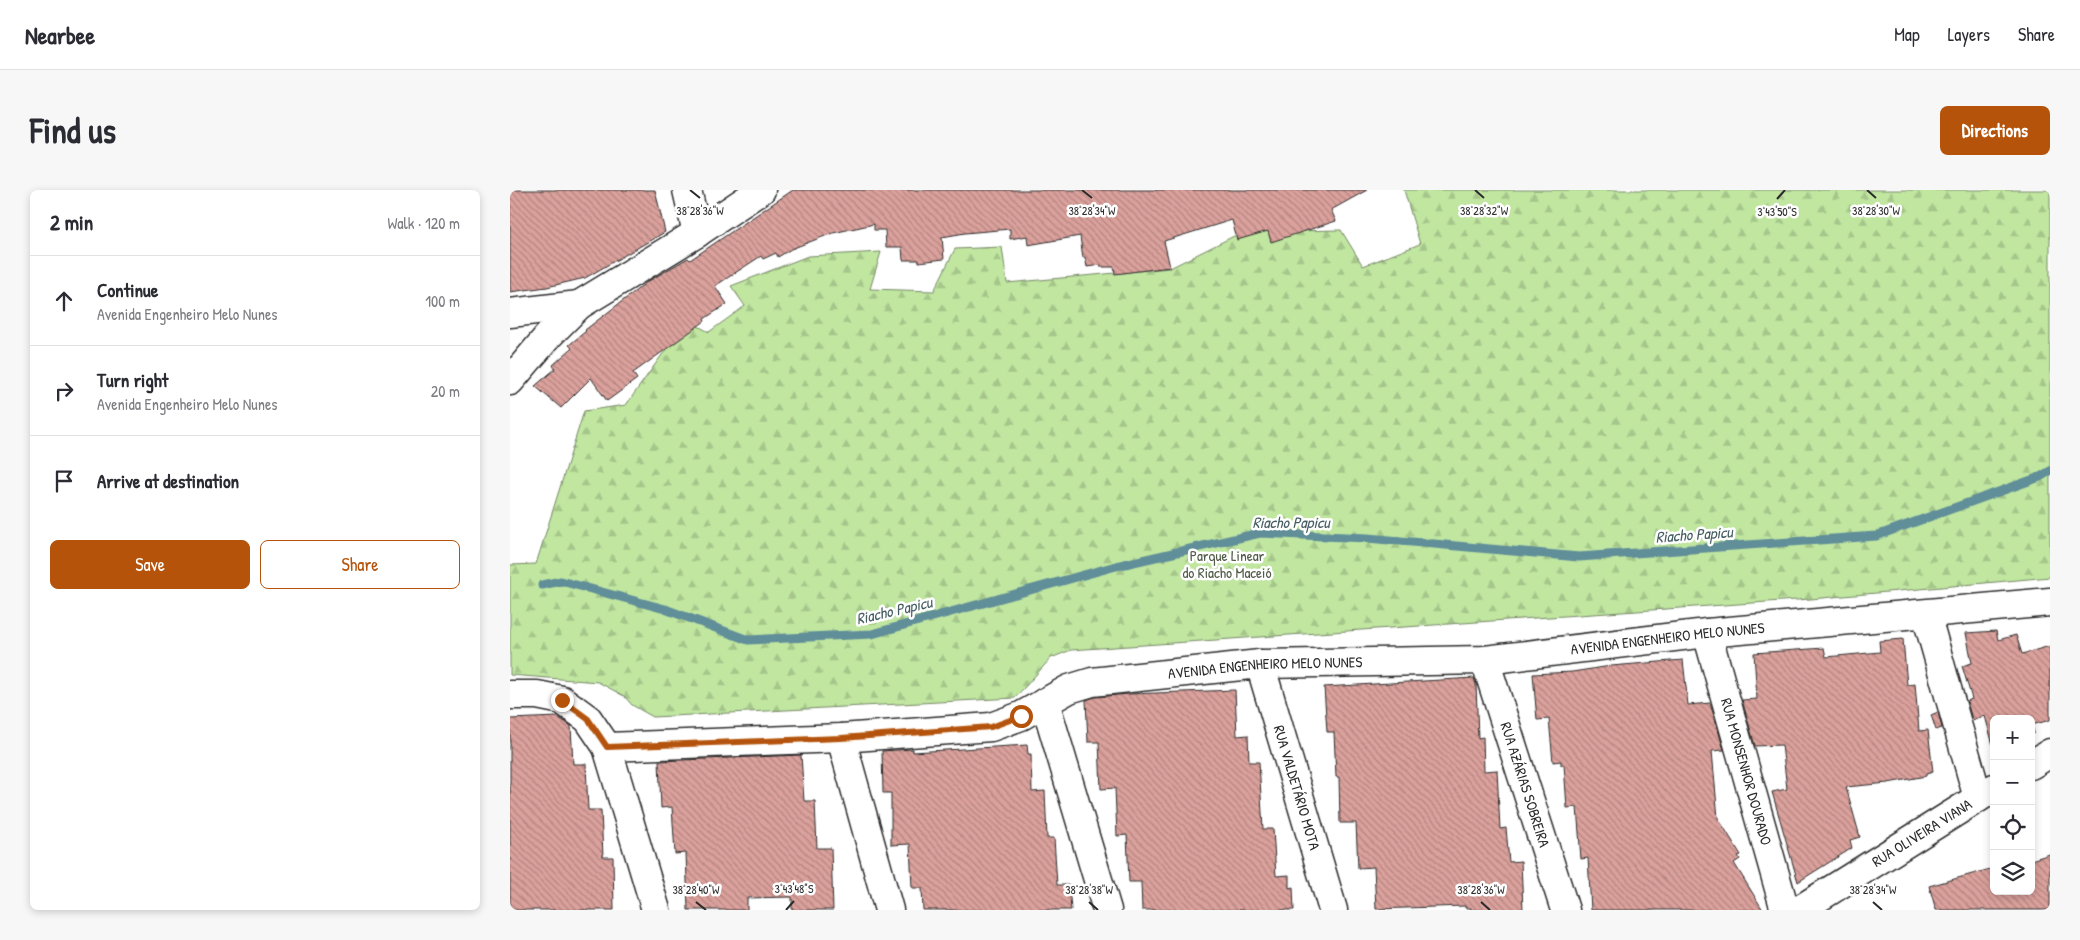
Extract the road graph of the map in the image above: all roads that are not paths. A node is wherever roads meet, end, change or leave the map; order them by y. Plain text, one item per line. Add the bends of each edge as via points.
1 (687, 190) edge
2 (761, 190) edge
3 (697, 233) junction
4 (579, 306) junction
5 (510, 312) edge
6 (510, 347) edge
7 (513, 378) edge
8 (2050, 602) edge
9 (1926, 614) junction
10 (1708, 633) junction
11 (1485, 660) junction
12 (1260, 664) junction
13 (510, 696) edge
14 (1045, 702) junction
15 (841, 738) junction
16 (607, 747) junction
17 (2050, 753) edge
18 (2035, 762) edge
19 (1986, 793) edge
20 (656, 910) edge
21 (889, 910) edge
22 (1107, 910) edge
23 (1333, 910) edge
24 (1565, 910) edge
25 (1785, 910) edge
26 (1799, 910) edge

1 - 3 street
2 - 3 street
3 - 4 street
4 - 5 street
4 - 7 street
6 - 7 street
8 - 9 street, AVENIDA ENGENHEIRO MELO NUNES
9 - 10 street, AVENIDA ENGENHEIRO MELO NUNES
9 - 19 street
10 - 11 street, AVENIDA ENGENHEIRO MELO NUNES
10 - 25 street, RUA MONSENHOR DOURADO
11 - 12 street, AVENIDA ENGENHEIRO MELO NUNES
11 - 24 street, RUA AZÁRIAS SOBREIRA
12 - 14 street, AVENIDA ENGENHEIRO MELO NUNES via 1092,682 1069,689
12 - 23 street, RUA VALDETÁRIO MOTA
13 - 16 street via 536,695 562,700 588,719
14 - 15 street, AVENIDA ENGENHEIRO MELO NUNES via 1021,716 991,727
14 - 22 street
15 - 16 street, AVENIDA ENGENHEIRO MELO NUNES
15 - 21 street
16 - 20 street
17 - 18 street
19 - 26 street, RUA OLIVEIRA VIANA

